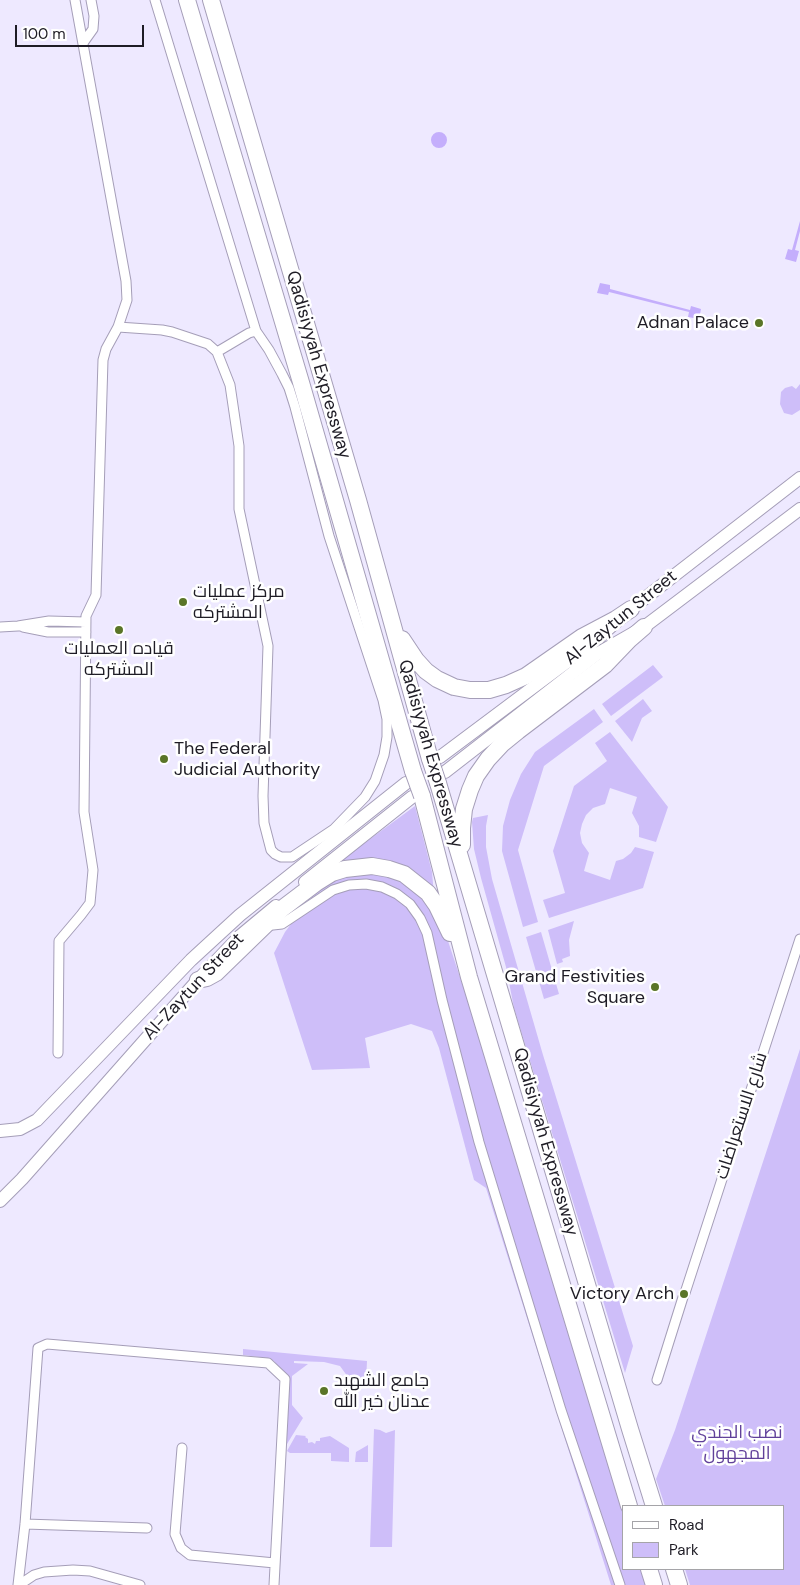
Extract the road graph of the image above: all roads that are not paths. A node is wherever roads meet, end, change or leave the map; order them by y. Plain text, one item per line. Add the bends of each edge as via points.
1 (75, 0) edge
2 (91, 0) edge
3 (155, 0) edge
4 (187, 0) edge
5 (211, 0) edge
6 (219, 0) edge
7 (82, 43) junction
8 (238, 93) junction
9 (118, 327) junction
10 (256, 331) junction
11 (217, 352) junction
12 (800, 478) edge
13 (800, 509) edge
14 (631, 609) junction
15 (617, 621) junction
16 (86, 622) junction
17 (392, 622) junction
18 (18, 626) junction
19 (0, 627) edge
20 (637, 631) junction
21 (86, 632) junction
22 (435, 758) junction
23 (410, 777) junction
24 (441, 778) junction
25 (417, 797) junction
26 (466, 877) junction
27 (240, 915) junction
28 (256, 929) junction
29 (800, 939) edge
30 (469, 976) junction
31 (198, 980) joint
32 (58, 1053) dead end
33 (0, 1131) edge
34 (0, 1201) edge
35 (657, 1380) dead end
36 (182, 1448) dead end
37 (629, 1505) edge
38 (654, 1505) edge
39 (25, 1524) junction
40 (147, 1528) dead end
41 (275, 1563) junction
42 (649, 1570) edge
43 (674, 1570) edge
44 (18, 1585) edge
45 (140, 1585) edge
46 (274, 1585) edge
47 (620, 1585) edge
48 (654, 1585) edge
49 (679, 1585) edge

1 - 7 street
2 - 7 street via 93,29
3 - 10 street
4 - 23 highway, Qadisiyyah Expressway via 300,379
5 - 8 highway, Qadisiyyah Expressway
6 - 8 highway
7 - 9 street via 126,281 127,300
8 - 17 highway, Qadisiyyah Expressway
9 - 11 street via 172,332 208,344
9 - 16 street via 103,360 96,595
10 - 11 street
10 - 11 street via 282,374 293,400 329,536 387,719 384,755 375,781 364,797 334,829 292,857 281,857 271,850 264,823 268,646 239,508 239,446 230,385
12 - 14 main road, Al-Zaytun Street
13 - 20 main road, Al-Zaytun Street
14 - 15 main road, Al-Zaytun Street
14 - 17 highway via 582,637 526,676 489,690 454,687 437,679 416,660
15 - 20 main road via 610,637 617,639
15 - 22 main road, Al-Zaytun Street via 591,644
16 - 18 street via 49,621
16 - 21 street
17 - 22 highway, Qadisiyyah Expressway
18 - 19 street
18 - 21 street via 48,632
20 - 24 main road, Al-Zaytun Street via 597,654
20 - 26 highway via 605,665 502,744 476,776 464,809 462,840
21 - 32 street via 84,812 93,870 90,903 59,942
22 - 24 highway, Qadisiyyah Expressway, bridge
23 - 25 highway, Qadisiyyah Expressway, bridge
23 - 27 main road, Al-Zaytun Street
24 - 26 highway, Qadisiyyah Expressway
25 - 28 main road, Al-Zaytun Street
25 - 30 highway, Qadisiyyah Expressway
26 - 38 highway, Qadisiyyah Expressway
27 - 28 main road
27 - 33 main road, Al-Zaytun Street via 191,960 37,1120 20,1129
28 - 30 highway via 332,873 358,866 389,869 404,874 437,906
28 - 31 highway via 216,973
28 - 47 street via 282,924 333,890 349,885 382,887 410,904 420,918 427,933 482,1152 561,1410
29 - 35 street, شارع الاستعراضات
30 - 37 highway, Qadisiyyah Expressway
31 - 34 main road, Al-Zaytun Street
36 - 41 street via 175,1534 181,1548 190,1555
39 - 40 street
39 - 41 street via 38,1348 41,1346 76,1346 268,1363 285,1379
39 - 44 street
41 - 46 street
42 - 48 highway
43 - 49 highway
44 - 45 street via 44,1572 73,1570 90,1571

